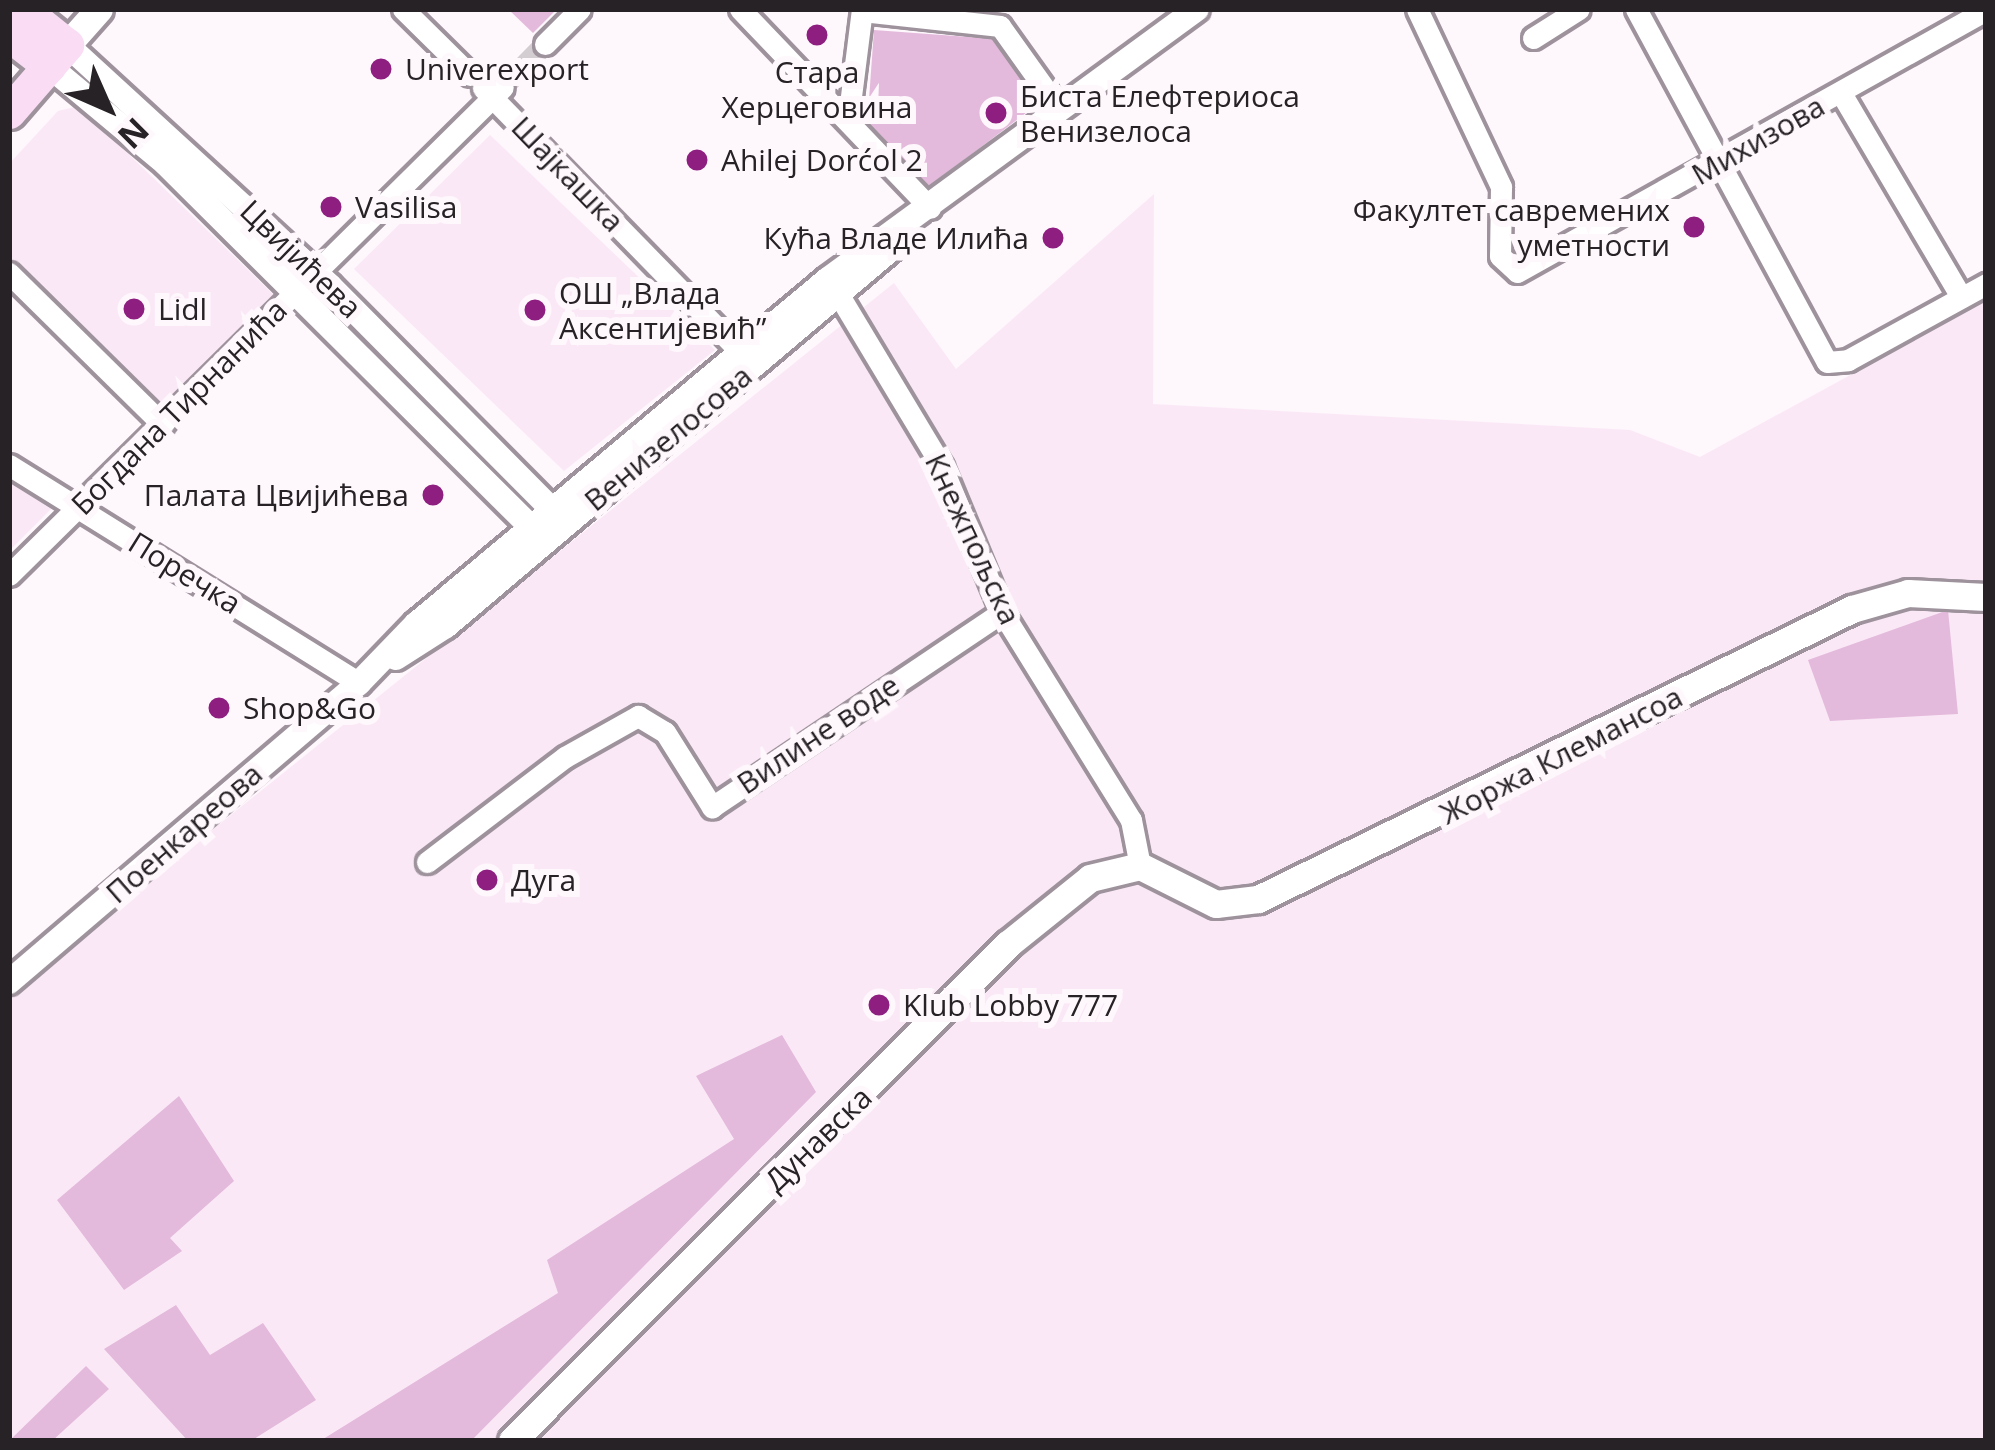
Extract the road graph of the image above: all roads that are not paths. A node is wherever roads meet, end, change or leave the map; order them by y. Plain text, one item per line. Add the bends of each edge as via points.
1 (22, 9) edge
2 (100, 9) edge
3 (403, 9) edge
4 (580, 9) edge
5 (740, 9) edge
6 (1196, 9) edge
7 (1417, 9) edge
8 (1579, 9) edge
9 (1636, 9) edge
10 (862, 10) edge
11 (1980, 16) edge
12 (1004, 17) edge
13 (9, 35) edge
14 (1533, 38) dead end
15 (544, 44) tunnel mouth
16 (58, 56) junction
17 (487, 87) junction
18 (1841, 93) junction
19 (1060, 110) junction
20 (9, 112) edge
21 (848, 120) junction
22 (1719, 163) junction
23 (930, 208) junction
24 (315, 272) junction
25 (9, 273) edge
26 (1986, 284) edge
27 (834, 286) junction
28 (296, 292) junction
29 (1961, 297) junction
30 (747, 359) junction
31 (163, 425) junction
32 (9, 465) edge
33 (76, 511) junction
34 (560, 517) junction
35 (538, 535) junction
36 (9, 575) edge
37 (1986, 597) edge
38 (1002, 612) junction
39 (359, 683) junction
40 (427, 862) dead end
41 (1141, 866) junction
42 (9, 982) edge
43 (512, 1441) edge

1 - 16 main road, Цвијићева
2 - 16 main road
3 - 17 street, Шајкашка
4 - 15 street
5 - 21 street
6 - 19 street, Венизелосова
7 - 22 street, Михизова via 1501,187 1502,266 1528,269
8 - 14 street
9 - 22 street
10 - 12 street
10 - 21 street
11 - 18 street, Михизова
12 - 19 street
13 - 16 main road, Цвијићева
16 - 20 main road
16 - 24 street, Цвијићева
16 - 28 street, Цвијићева
17 - 24 street, Богдана Тирнанића
17 - 30 street, Шајкашка
18 - 22 street, Михизова
18 - 29 street
19 - 23 street, Венизелосова
21 - 23 street
22 - 29 street via 1833,364
23 - 27 street, Венизелосова via 922,223
24 - 28 street, Богдана Тирнанића
24 - 34 street, Цвијићева
25 - 31 street
26 - 29 street
27 - 30 street, Венизелосова
27 - 38 street, Кнежпољска via 942,467
28 - 31 street, Богдана Тирнанића
28 - 35 street, Цвијићева
30 - 34 street, Венизелосова
31 - 33 street, Богдана Тирнанића
32 - 33 street, Поречка
33 - 36 street, Богдана Тирнанића
33 - 39 street, Поречка
34 - 35 street, Поенкареова
35 - 39 street, Поенкареова via 446,626
37 - 41 main road, Жоржа Клемансоа via 1908,592 1852,609 1258,899 1216,904
38 - 40 street, Вилине воде via 712,807 665,731 638,716 565,757
38 - 41 street, Кнежпољска via 1112,785 1138,835
39 - 42 street, Поенкареова
41 - 43 main road, Дунавска via 1090,878 1033,922

